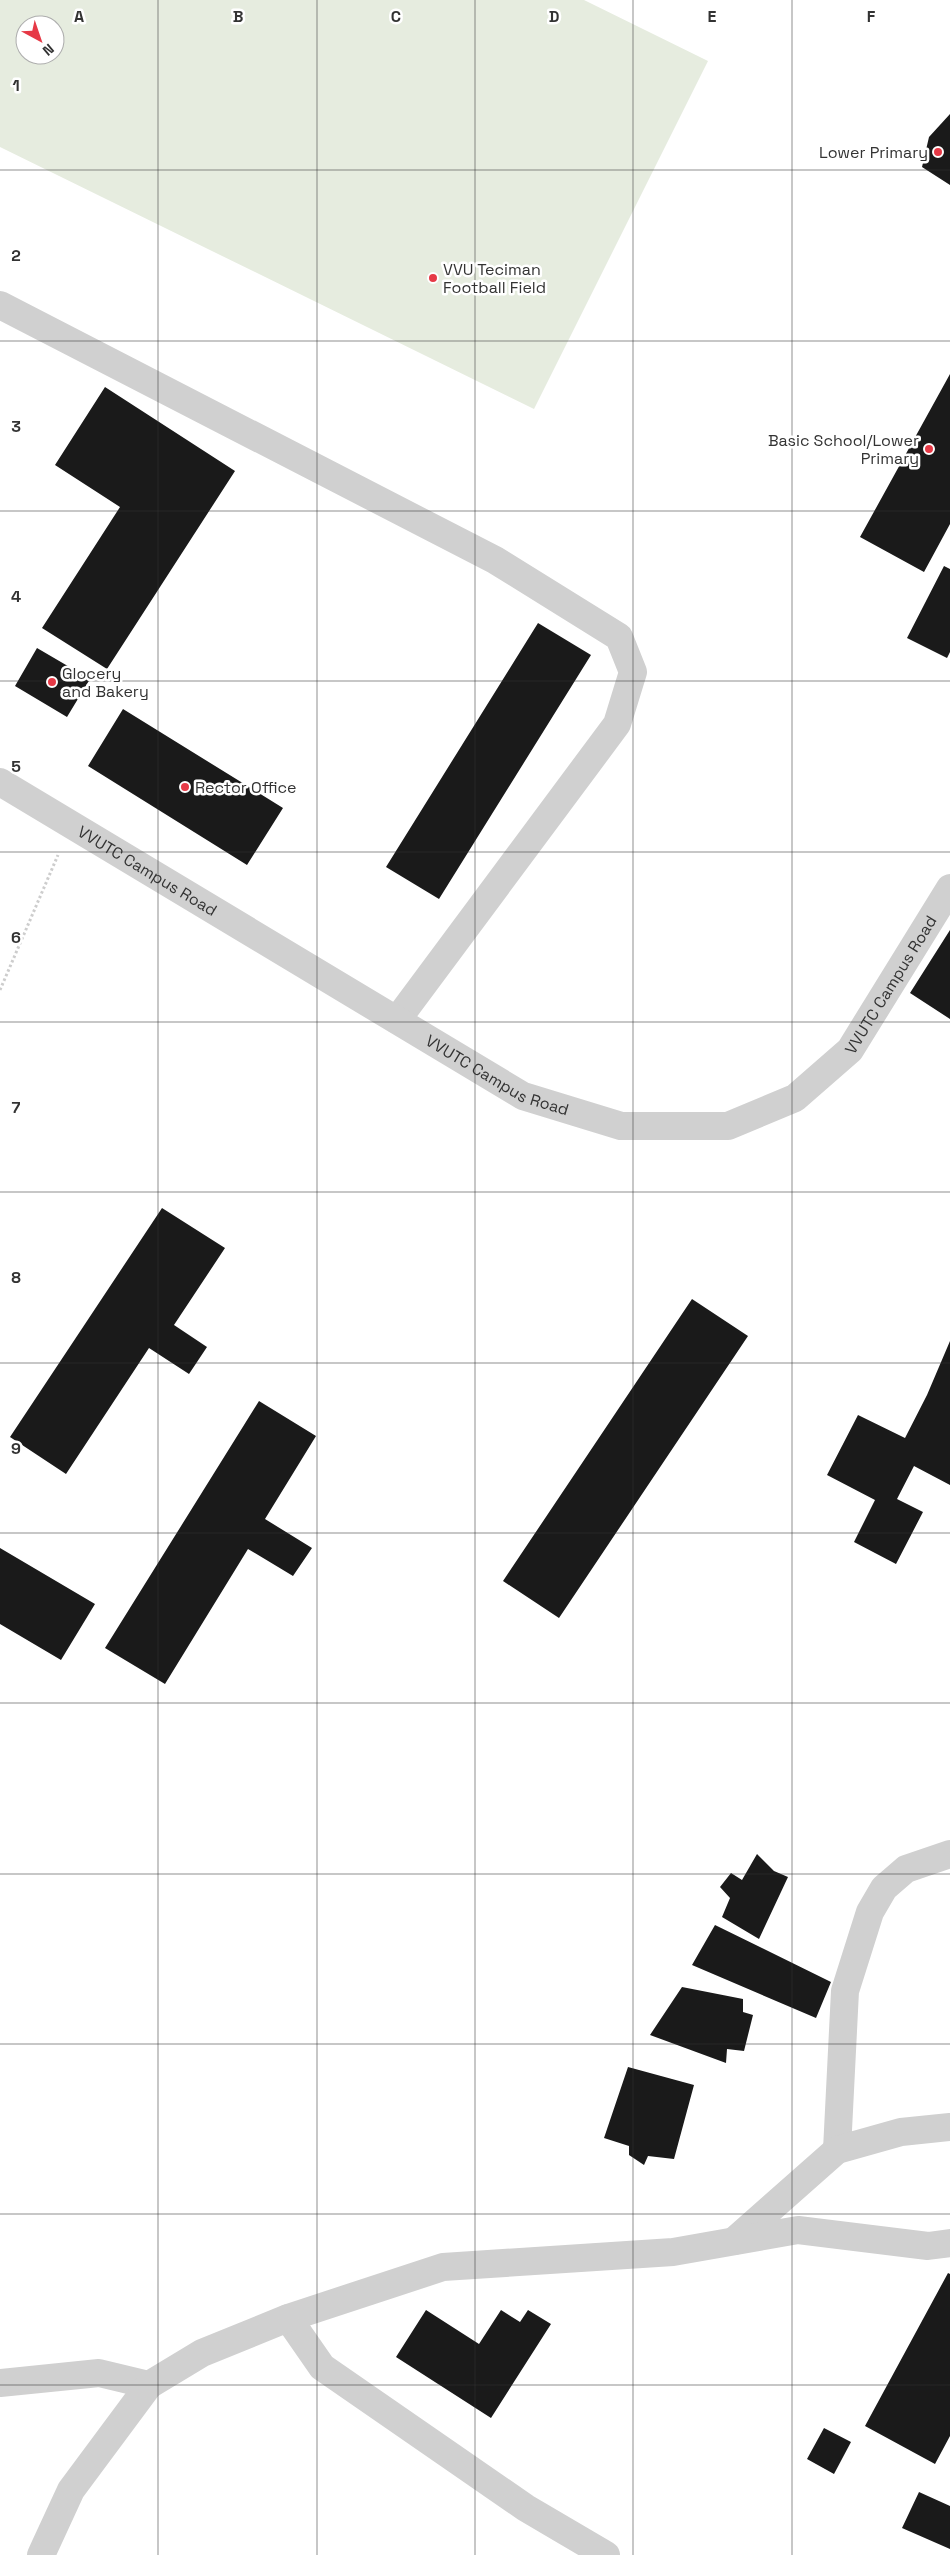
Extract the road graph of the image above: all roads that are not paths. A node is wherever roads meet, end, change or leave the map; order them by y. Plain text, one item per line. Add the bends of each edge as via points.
1 (0, 305) edge
2 (0, 782) edge
3 (950, 888) edge
4 (397, 1020) junction
5 (950, 1854) edge
6 (950, 2127) edge
7 (837, 2150) junction
8 (733, 2242) junction
9 (950, 2244) edge
10 (288, 2318) junction
11 (0, 2383) edge
12 (149, 2385) junction
13 (41, 2555) edge
14 (606, 2555) edge

1 - 4 street via 495,560 618,637 633,672 617,724
2 - 4 street, VVUTC Campus Road
3 - 4 street, VVUTC Campus Road via 850,1050 795,1098 728,1126 622,1126 523,1096
5 - 7 street via 906,1869 884,1888 870,1912 845,1991
6 - 7 street via 901,2132
7 - 8 street
8 - 9 street via 798,2230 928,2246
8 - 10 street via 673,2252 443,2267
10 - 12 street via 202,2353
10 - 14 street via 322,2367 526,2508
11 - 12 street via 99,2372
12 - 13 street via 71,2490

